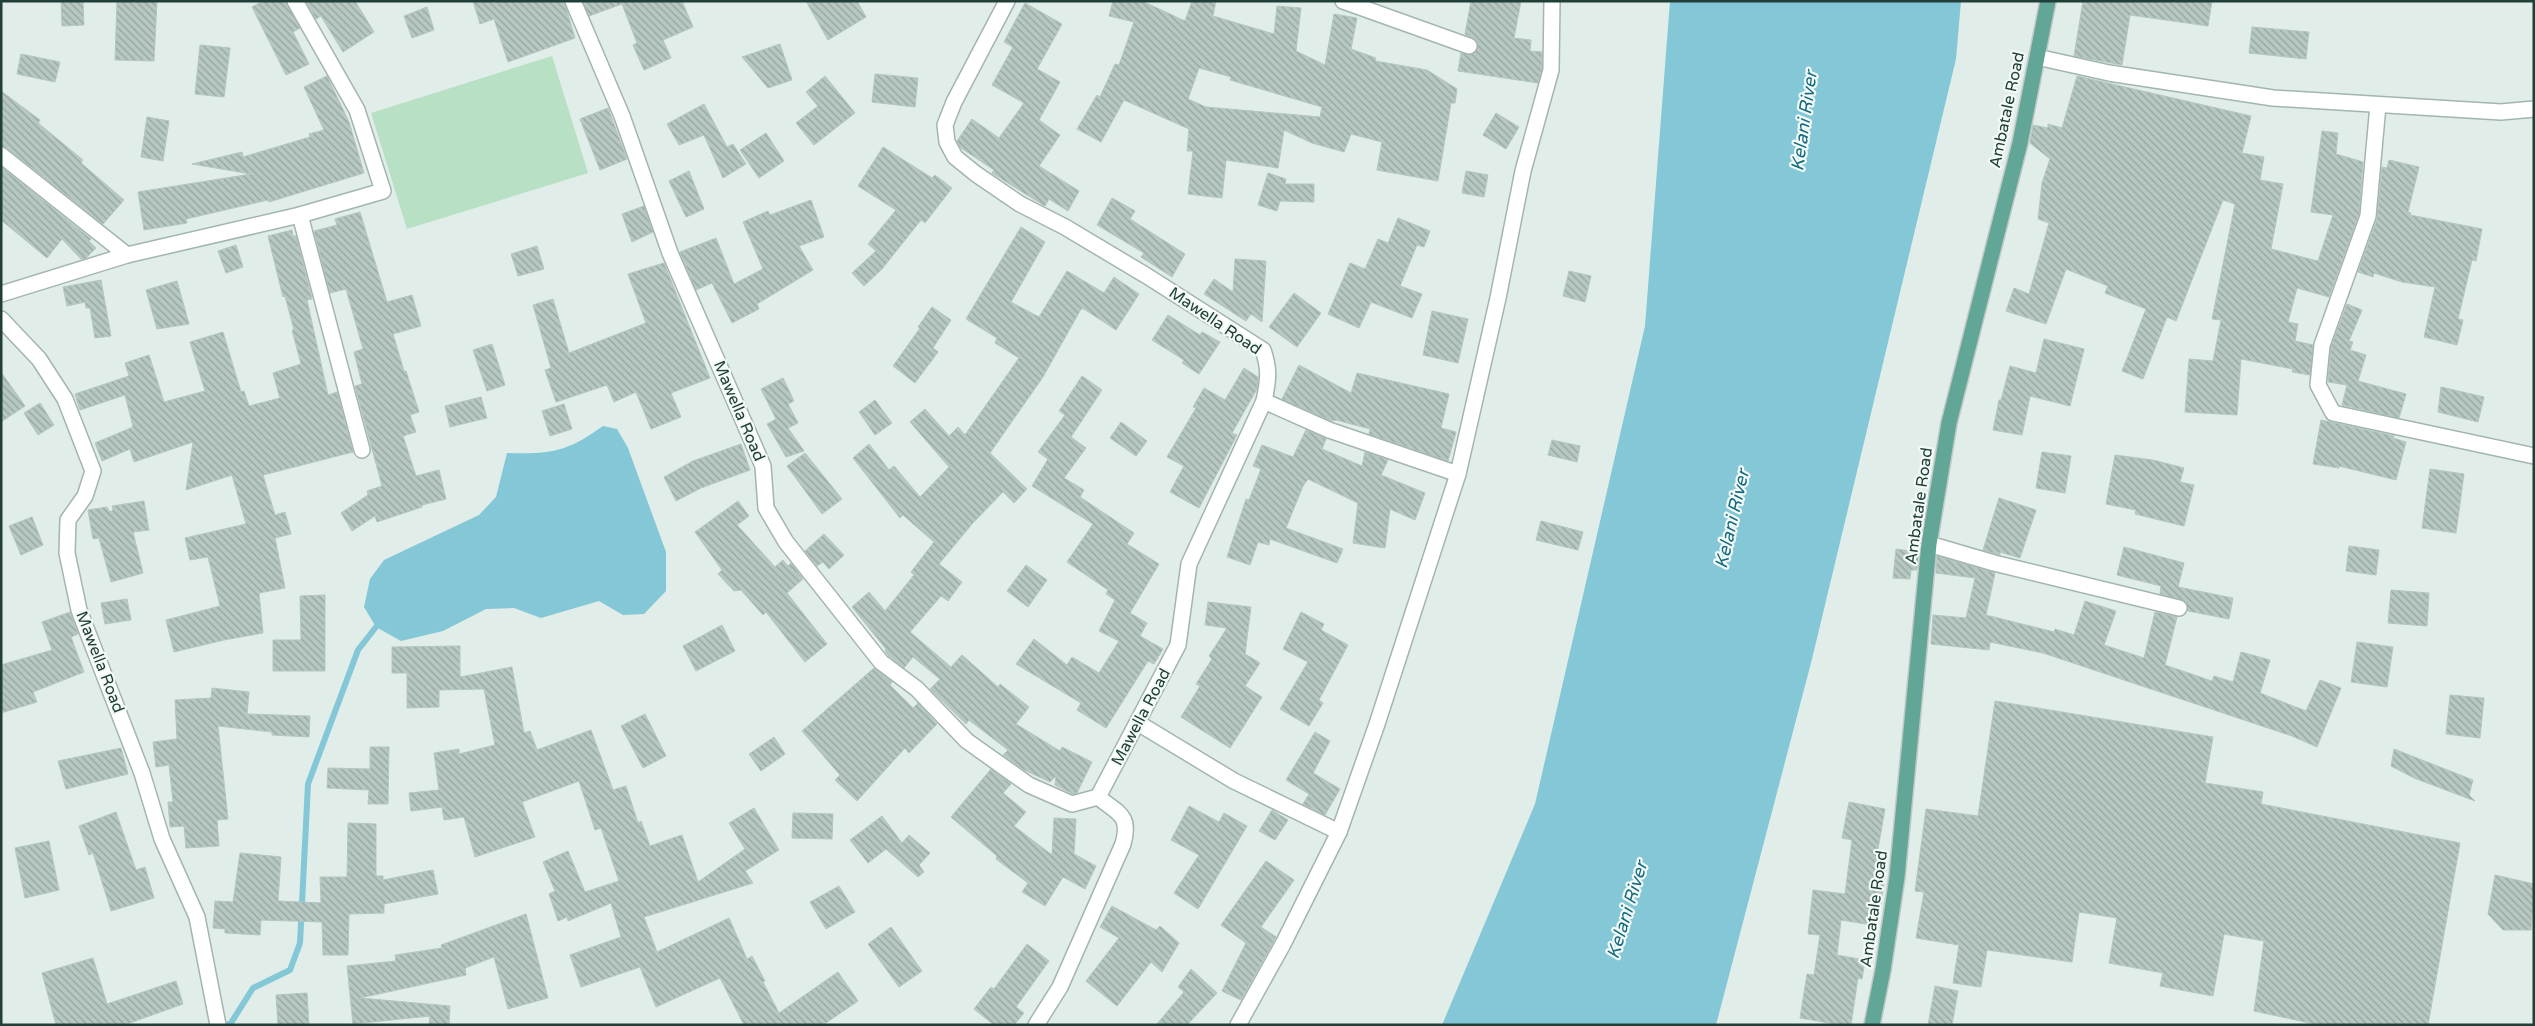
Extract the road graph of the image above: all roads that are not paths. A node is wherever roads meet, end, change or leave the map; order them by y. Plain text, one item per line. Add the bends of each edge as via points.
1 (295, 1) edge
2 (573, 1) edge
3 (1007, 1) edge
4 (1343, 1) edge
5 (1552, 1) edge
6 (2048, 1) edge
7 (1366, 4) edge
8 (1469, 46) dead end
9 (2037, 57) junction
10 (2378, 105) junction
11 (2534, 109) edge
12 (1, 155) edge
13 (300, 215) junction
14 (127, 255) junction
15 (1, 294) edge
16 (1, 319) edge
17 (1264, 401) junction
18 (362, 450) dead end
19 (2534, 456) edge
20 (1458, 474) junction
21 (1929, 544) junction
22 (2179, 608) dead end
23 (1138, 723) junction
24 (1098, 797) junction
25 (1339, 832) junction
26 (218, 1025) edge
27 (1036, 1025) edge
28 (1238, 1025) edge
29 (1872, 1025) edge

1 - 13 street via 356,110 383,191
2 - 24 street, Mawella Road via 622,116 670,253 763,466 766,508 786,542 881,662 917,689 967,741 1029,786 1072,804
3 - 17 street, Mawella Road via 954,102 946,125 947,142 956,156 976,174 1020,204 1147,276 1263,350 1269,378
4 - 7 street
5 - 20 street via 1551,70 1522,171 1498,298
6 - 9 main road, Ambatale Road
7 - 8 street
9 - 10 street via 2109,73 2273,98
9 - 21 main road, Ambatale Road via 2020,144 1949,422
10 - 11 street via 2501,112
10 - 19 street via 2368,216 2322,345 2318,385 2333,413
12 - 14 street
13 - 14 street
13 - 18 street
14 - 15 street
16 - 26 street, Mawella Road via 39,359 65,399 93,471 85,496 68,520 67,554 71,572 80,610 142,773 162,839 197,917
17 - 20 street via 1329,430
17 - 23 street, Mawella Road via 1189,564 1178,645
20 - 25 street
21 - 22 street
21 - 29 main road, Ambatale Road via 1897,877
23 - 24 street, Mawella Road
23 - 25 street via 1234,781
24 - 27 street via 1123,817 1128,829 1060,986
25 - 28 street

